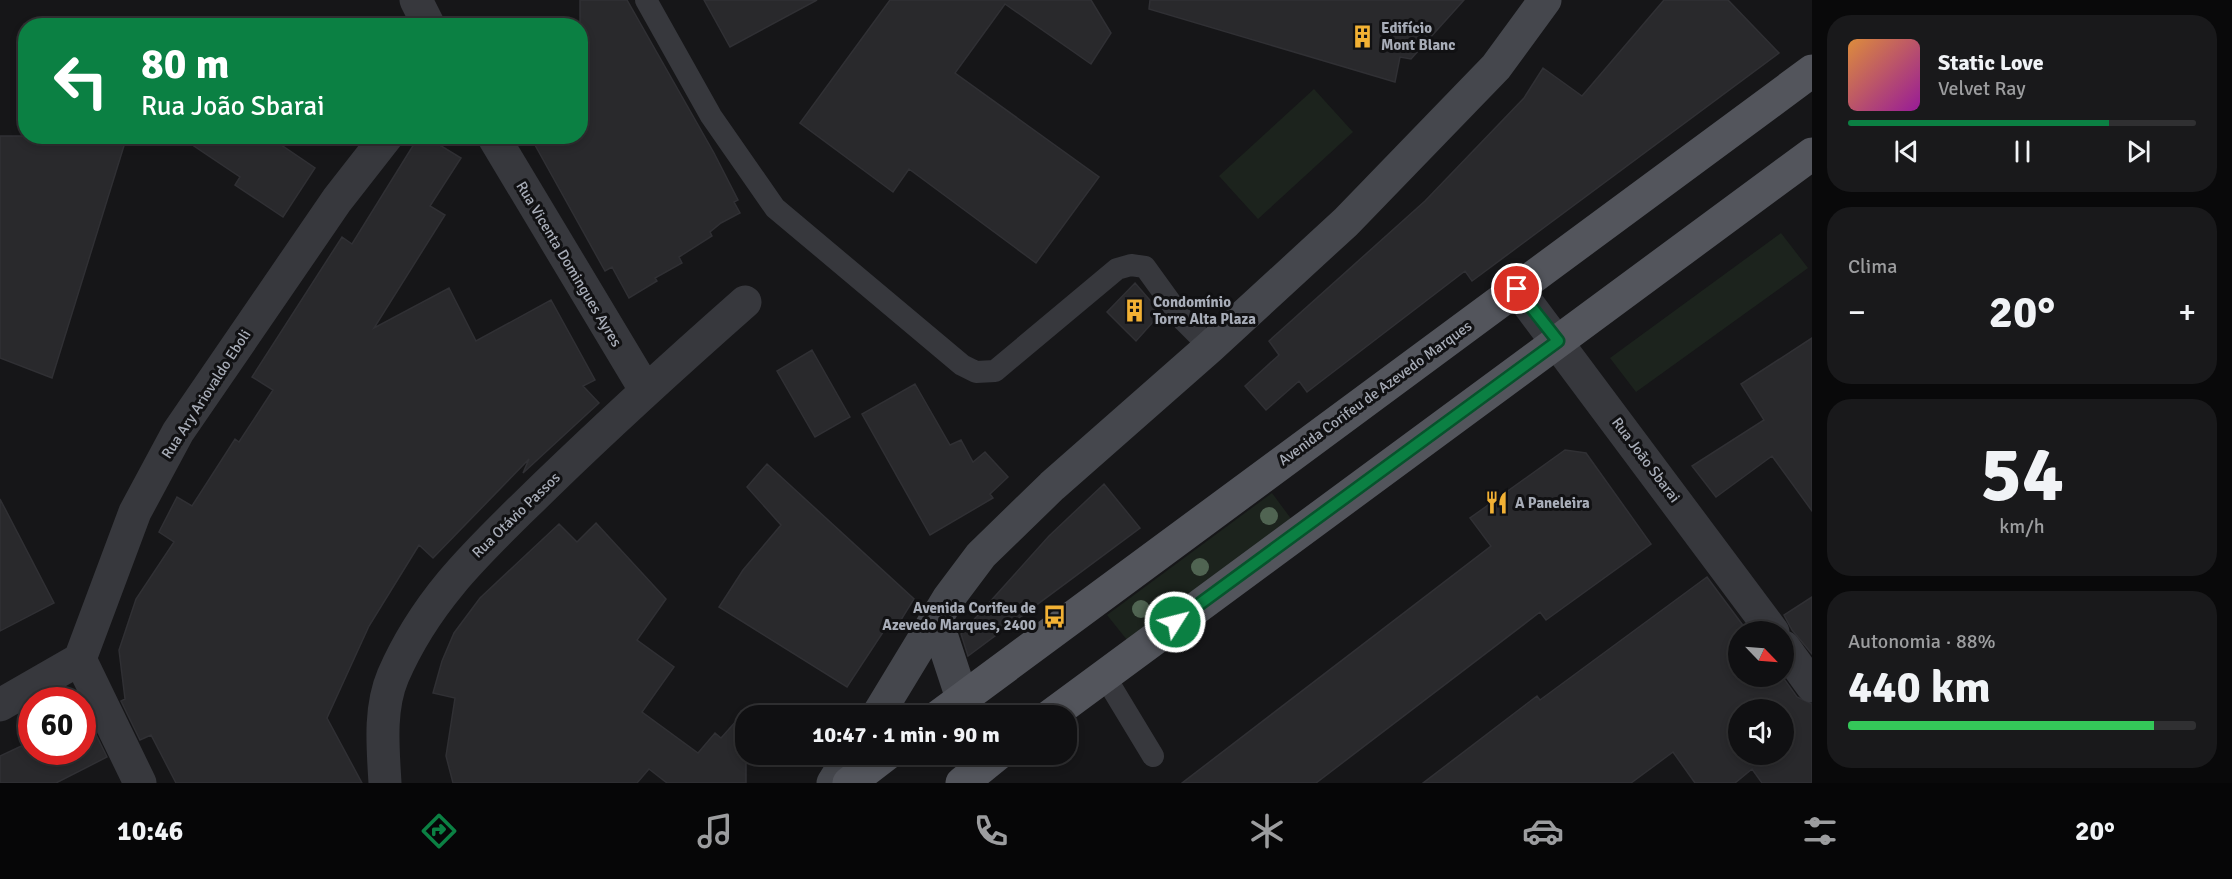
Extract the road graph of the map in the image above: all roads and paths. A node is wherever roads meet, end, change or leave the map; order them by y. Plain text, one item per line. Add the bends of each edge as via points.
1 (416, 0) edge
2 (646, 0) edge
3 (1545, 0) edge
4 (425, 18) edge
5 (1812, 71) edge
6 (381, 144) edge
7 (498, 144) edge
8 (1812, 154) edge
9 (1517, 289) junction
10 (745, 302) dead end
11 (1558, 341) junction
12 (1210, 347) junction
13 (646, 391) junction
14 (936, 619) junction
15 (1765, 621) edge
16 (80, 659) junction
17 (1794, 661) edge
18 (1104, 675) junction
19 (1812, 686) edge
20 (0, 705) edge
21 (884, 705) edge
22 (955, 705) edge
23 (963, 705) edge
24 (1064, 705) edge
25 (1153, 756) dead end
26 (844, 765) edge
27 (873, 765) edge
28 (962, 765) edge
29 (984, 765) edge
30 (141, 783) edge
31 (385, 783) edge
32 (833, 783) edge
33 (849, 783) edge
34 (956, 783) edge
35 (962, 783) edge

1 - 4 street
2 - 12 lane via 711,116 775,208 962,365 976,372 995,371 1117,269 1131,265 1145,267 1184,321
3 - 12 main road via 1496,67 1422,146
5 - 9 main road, Avenida Corifeu de Azevedo Marques
6 - 16 street, Rua Ary Ariovaldo Eboli via 337,200 178,432 135,512
7 - 13 street, Rua Vicenta Domingues Ayres
8 - 11 main road
9 - 11 street, Rua João Sbarai
9 - 23 main road, Avenida Corifeu de Azevedo Marques
10 - 13 street, Rua Otávio Passos
11 - 15 street, Rua João Sbarai
11 - 18 main road
12 - 14 main road via 1052,486 981,555
13 - 31 street, Rua Otávio Passos via 467,562 434,601 392,678 382,731
14 - 21 main road
14 - 22 main road
16 - 20 street
16 - 30 street
17 - 19 street
18 - 24 main road
18 - 25 lane
26 - 32 main road
27 - 33 main road
28 - 34 main road
29 - 35 main road

